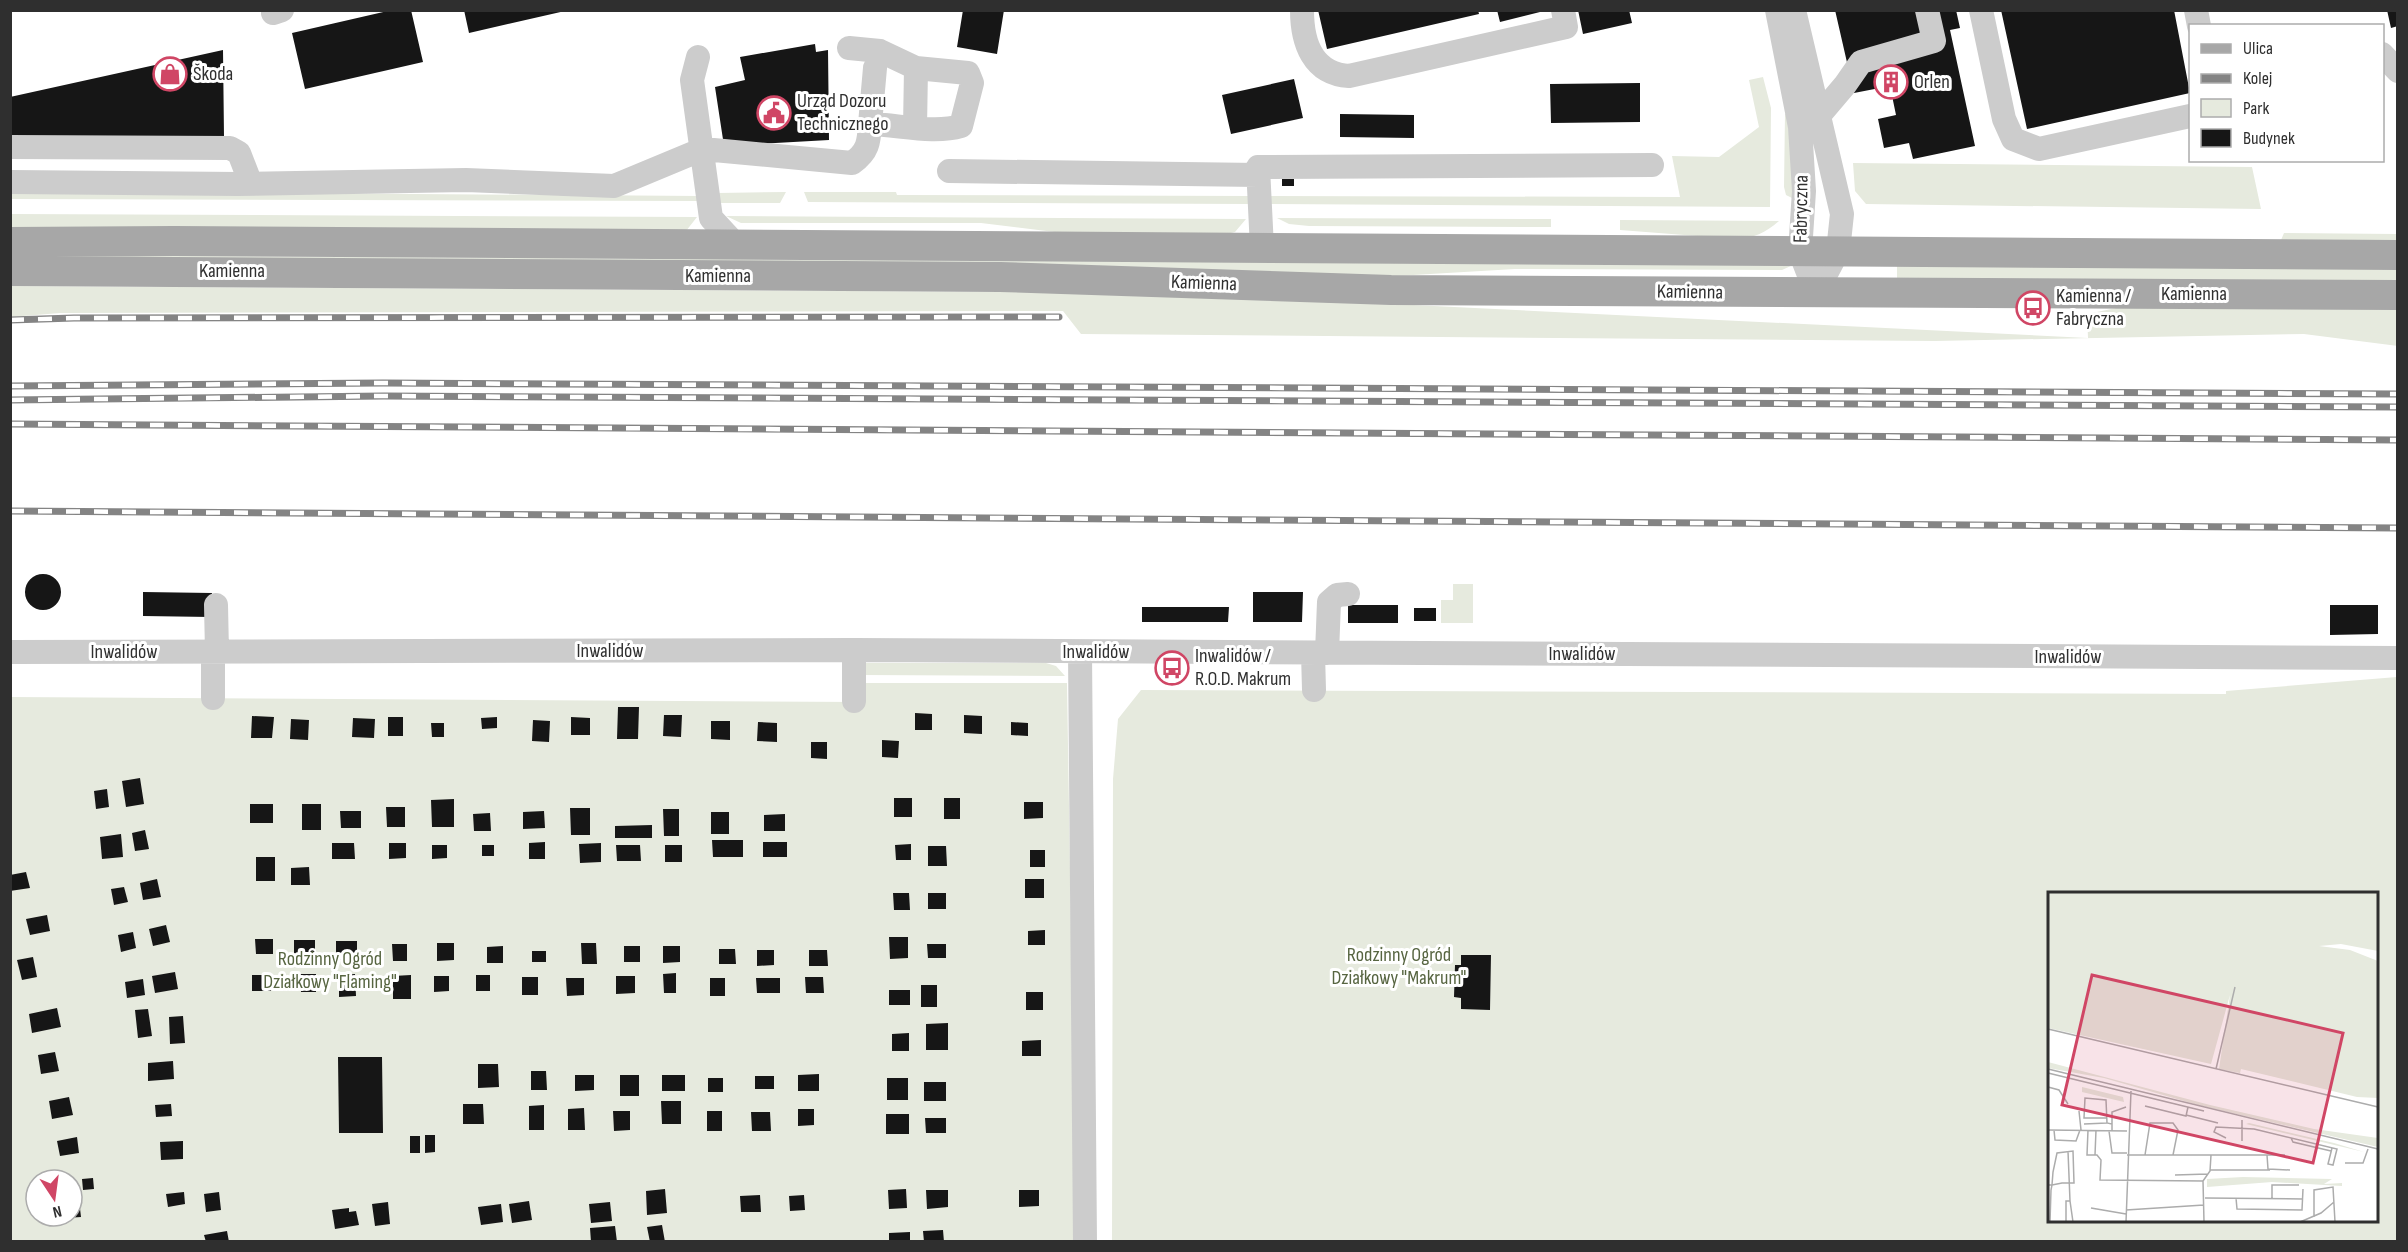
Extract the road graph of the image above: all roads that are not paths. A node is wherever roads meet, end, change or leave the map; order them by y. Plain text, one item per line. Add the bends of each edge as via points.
1 (1302, 10) edge
2 (1563, 10) edge
3 (1777, 10) edge
4 (1794, 10) edge
5 (1927, 10) edge
6 (1981, 10) edge
7 (849, 48) dead end
8 (2384, 56) edge
9 (698, 57) dead end
10 (875, 68) dead end
11 (916, 68) junction
12 (2397, 71) edge
13 (2189, 116) edge
14 (1817, 118) junction
15 (870, 124) junction
16 (915, 128) junction
17 (10, 147) edge
18 (703, 149) junction
19 (1652, 165) dead end
20 (949, 171) dead end
21 (1258, 175) junction
22 (10, 182) edge
23 (251, 184) junction
24 (711, 218) junction
25 (10, 242) edge
26 (689, 245) junction
27 (736, 245) junction
28 (1262, 248) junction
29 (1838, 251) junction
30 (1800, 252) junction
31 (2397, 255) edge
32 (10, 271) edge
33 (1816, 293) junction
34 (2397, 296) edge
35 (1348, 594) dead end
36 (216, 605) dead end
37 (854, 650) junction
38 (10, 652) edge
39 (215, 652) junction
40 (1080, 652) junction
41 (1320, 653) junction
42 (2397, 658) edge
43 (1314, 690) dead end
44 (213, 698) dead end
45 (854, 701) dead end
46 (1085, 1242) edge

1 - 2 street via 1310,55 1331,74 1349,76 1566,27
3 - 30 street, Fabryczna via 1800,128 1804,190
4 - 14 street, Fabryczna
5 - 14 street via 1934,41 1861,62
6 - 13 street via 2004,119 2013,139 2039,149
7 - 11 street via 880,51
8 - 12 street
9 - 18 street via 692,80
10 - 15 street
11 - 16 street
11 - 16 street via 968,73 972,83 962,126 944,131
14 - 29 street, Fabryczna via 1842,214
15 - 16 street
15 - 18 street via 869,143 863,156 852,163
17 - 23 street via 230,148 239,153
18 - 23 street via 614,186 466,180
18 - 24 street
19 - 21 street via 1258,167
20 - 21 street
21 - 28 street
22 - 23 street
24 - 26 street
24 - 27 street
25 - 26 main road, Kamienna
26 - 27 main road, Kamienna
27 - 28 main road, Kamienna
28 - 30 main road, Kamienna
29 - 30 main road, Kamienna
29 - 31 main road, Kamienna
29 - 33 street, Fabryczna
30 - 33 street, Fabryczna
32 - 33 main road, Kamienna via 988,277 1391,290
33 - 34 main road, Kamienna
35 - 41 street via 1337,595 1329,602
36 - 39 street
37 - 39 street, Inwalidów
37 - 40 street, Inwalidów
37 - 45 street
38 - 39 street, Inwalidów
39 - 44 street
40 - 41 street, Inwalidów
40 - 46 street
41 - 42 street, Inwalidów
41 - 43 street

